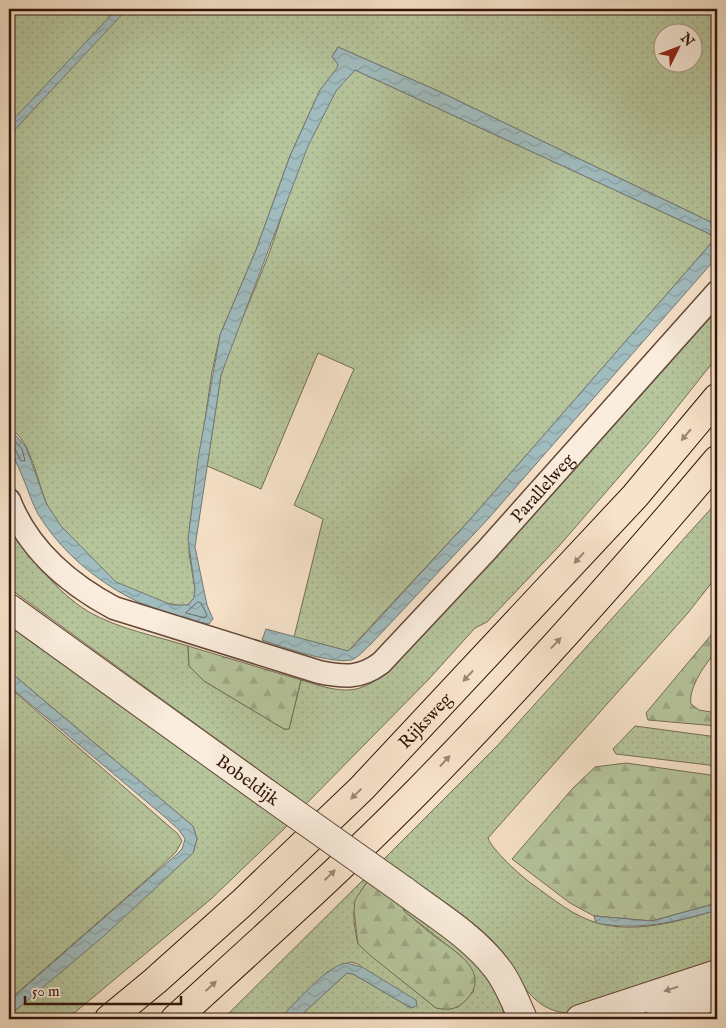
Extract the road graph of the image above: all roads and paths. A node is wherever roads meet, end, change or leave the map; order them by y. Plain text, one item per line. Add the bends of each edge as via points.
1 (717, 292) edge
2 (717, 398) edge
3 (717, 460) edge
4 (9, 500) edge
5 (9, 608) edge
6 (717, 974) edge
7 (717, 994) edge
8 (108, 1019) edge
9 (175, 1019) edge
10 (523, 1019) edge
11 (580, 1019) edge
12 (659, 1019) edge

1 - 4 street, Parallelweg via 479,558 381,663 362,675 350,677 319,672 114,608 86,593 45,557 28,537
2 -> 8 highway, Rijksweg via 635,496 362,788 242,903
9 -> 3 highway via 418,791 624,570
5 - 10 street, Bobeldijk, bridge via 468,939 504,978
6 -> 11 street
7 - 12 street

